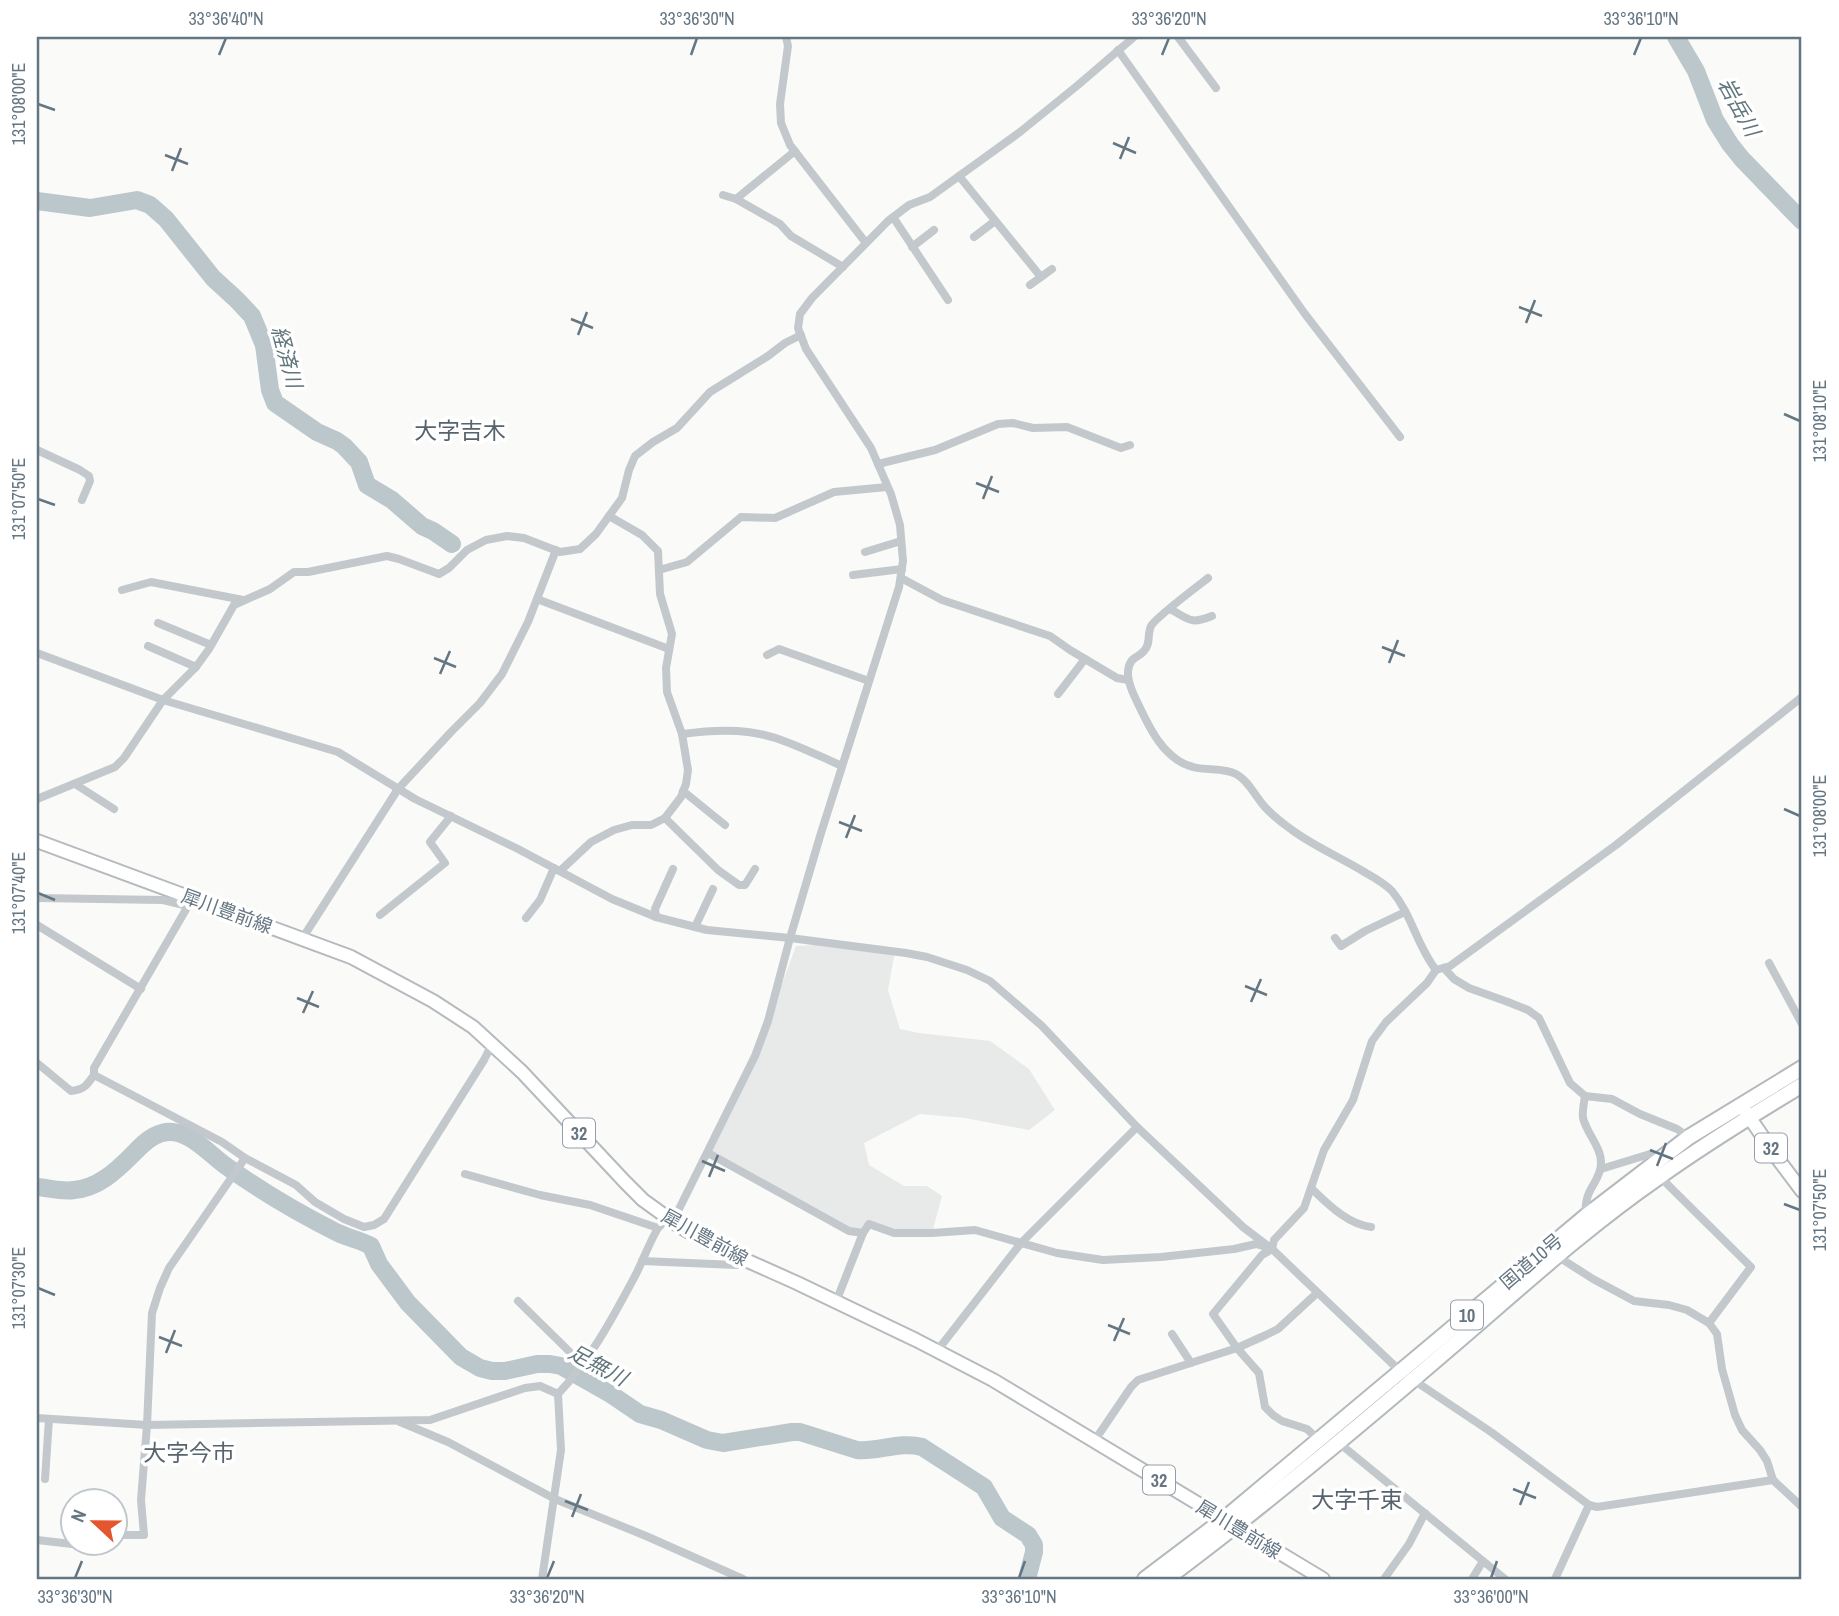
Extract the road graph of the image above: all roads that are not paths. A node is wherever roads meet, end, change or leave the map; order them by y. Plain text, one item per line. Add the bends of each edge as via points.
1 (786, 37) edge
2 (1133, 37) edge
3 (1178, 37) edge
4 (1118, 50) junction
5 (1216, 88) dead end
6 (795, 151) junction
7 (959, 176) junction
8 (723, 195) dead end
9 (736, 198) junction
10 (892, 217) junction
11 (996, 221) junction
12 (934, 230) dead end
13 (974, 237) dead end
14 (866, 243) junction
15 (912, 247) junction
16 (843, 267) junction
17 (1052, 269) dead end
18 (1041, 277) junction
19 (1030, 285) dead end
20 (948, 300) dead end
21 (801, 335) junction
22 (1400, 437) dead end
23 (1130, 445) dead end
24 (37, 450) edge
25 (878, 464) junction
26 (887, 487) junction
27 (82, 500) dead end
28 (609, 516) junction
29 (901, 541) junction
30 (556, 550) junction
31 (865, 552) dead end
32 (659, 570) junction
33 (901, 573) junction
34 (853, 575) dead end
35 (1208, 578) dead end
36 (122, 590) dead end
37 (537, 599) junction
38 (243, 600) junction
39 (1170, 609) junction
40 (1212, 616) dead end
41 (158, 622) dead end
42 (211, 645) junction
43 (148, 646) dead end
44 (669, 649) junction
45 (37, 653) edge
46 (767, 655) dead end
47 (1086, 659) junction
48 (196, 667) junction
49 (1128, 680) junction
50 (869, 681) junction
51 (1058, 694) dead end
52 (1802, 697) edge
53 (163, 700) junction
54 (681, 734) junction
55 (842, 766) junction
56 (75, 784) junction
57 (398, 789) junction
58 (683, 791) junction
59 (37, 799) edge
60 (114, 809) dead end
61 (451, 816) junction
62 (665, 818) junction
63 (725, 825) dead end
64 (37, 841) edge
65 (673, 869) dead end
66 (755, 869) dead end
67 (557, 870) junction
68 (713, 889) dead end
69 (37, 898) edge
70 (191, 902) junction
71 (1405, 912) junction
72 (380, 915) dead end
73 (656, 917) junction
74 (526, 918) dead end
75 (37, 925) edge
76 (695, 927) junction
77 (790, 938) junction
78 (1335, 938) dead end
79 (302, 939) junction
80 (1769, 963) dead end
81 (1440, 969) junction
82 (141, 989) junction
83 (1802, 1024) edge
84 (492, 1044) junction
85 (37, 1063) edge
86 (1802, 1068) edge
87 (94, 1075) junction
88 (1802, 1085) edge
89 (1585, 1096) junction
90 (1745, 1111) junction
91 (1137, 1127) junction
92 (1689, 1137) junction
93 (708, 1153) junction
94 (245, 1158) junction
95 (1657, 1160) junction
96 (1601, 1169) junction
97 (465, 1174) dead end
98 (1659, 1177) junction
99 (1311, 1188) junction
100 (1802, 1191) edge
101 (1586, 1216) junction
102 (670, 1220) junction
103 (1371, 1227) dead end
104 (658, 1228) junction
105 (863, 1233) junction
106 (1021, 1243) junction
107 (1272, 1249) junction
108 (1557, 1256) junction
109 (642, 1261) junction
110 (750, 1262) junction
111 (1317, 1293) junction
112 (518, 1301) dead end
113 (836, 1303) junction
114 (1709, 1323) junction
115 (1172, 1334) dead end
116 (1237, 1348) junction
117 (937, 1351) junction
118 (1192, 1363) junction
119 (583, 1365) junction
120 (1400, 1371) junction
121 (1413, 1380) junction
122 (558, 1394) junction
123 (37, 1418) edge
124 (49, 1419) junction
125 (397, 1421) junction
126 (147, 1425) junction
127 (1094, 1440) junction
128 (1318, 1441) junction
129 (1339, 1443) junction
130 (45, 1479) dead end
131 (1773, 1480) junction
132 (555, 1499) junction
133 (1589, 1505) junction
134 (1802, 1507) edge
135 (1425, 1513) junction
136 (1230, 1523) junction
137 (130, 1535) edge
138 (37, 1540) edge
139 (60, 1543) edge
140 (1483, 1562) junction
141 (542, 1579) edge
142 (743, 1579) edge
143 (1145, 1579) edge
144 (1166, 1579) edge
145 (1323, 1579) edge
146 (1384, 1579) edge
147 (1472, 1579) edge
148 (1505, 1579) edge
149 (1555, 1579) edge

1 - 6 street via 781,123
2 - 4 street
3 - 5 street
4 - 7 street
4 - 22 street via 1305,314
6 - 9 street
6 - 14 street
7 - 10 street
7 - 11 street
8 - 9 street
9 - 16 street
10 - 14 street
10 - 15 street
11 - 13 street
11 - 18 street
12 - 15 street
14 - 16 street
15 - 20 street
16 - 21 street via 800,314
17 - 18 street
18 - 19 street
21 - 25 street
21 - 28 street via 710,392 677,428 635,456 622,498
23 - 25 street via 1121,448 1067,427 998,424 934,450
24 - 27 street via 89,476
25 - 26 street
26 - 29 street
26 - 32 street via 834,492 775,518 741,517 687,562
28 - 30 street via 580,549
28 - 32 street via 652,544 658,551
29 - 31 street
29 - 33 street
30 - 37 street
30 - 38 street via 507,536 467,550 439,574 387,556 294,572
32 - 44 street via 660,594 672,634
33 - 34 street
33 - 47 street via 942,600 1050,636
33 - 50 street
35 - 39 street
36 - 38 street via 151,582
37 - 44 street
37 - 57 street via 502,674
38 - 42 street via 234,605
39 - 40 street via 1192,621
39 - 49 street via 1151,625 1149,642 1129,665
41 - 42 street
42 - 48 street
43 - 48 street
44 - 54 street via 667,692
45 - 53 street
46 - 50 street via 779,649
47 - 49 street
47 - 51 street
48 - 53 street
49 - 71 street via 1166,751 1199,769 1236,774 1292,830 1392,891
50 - 55 street
52 - 81 street via 1616,845
53 - 56 street via 115,767
53 - 57 street via 338,752
54 - 55 street via 724,730 764,735
54 - 58 street via 688,770
55 - 77 street
56 - 59 street
56 - 60 street
57 - 61 street
57 - 79 street
58 - 62 street
58 - 63 street
61 - 67 street
61 - 72 street via 430,842 445,863
62 - 66 street via 739,885 745,885
62 - 67 street via 651,825 614,830
64 - 70 main road, 犀川豊前線 / 32
65 - 73 street via 655,909
67 - 73 street
67 - 74 street
68 - 76 street
69 - 70 street
70 - 79 main road, 犀川豊前線 / 32
70 - 82 street
71 - 78 street via 1341,946
71 - 81 street via 1426,957
73 - 76 street
75 - 82 street
76 - 77 street
77 - 91 street via 927,957 981,976 1042,1026
77 - 93 street via 764,1033
79 - 84 main road, 犀川豊前線 / 32 via 404,984
80 - 83 street
81 - 89 street via 1469,988 1539,1018 1570,1083
81 - 99 street via 1372,1041 1353,1100 1324,1150
82 - 87 street
84 - 94 street via 379,1223 360,1227
84 - 102 main road, 犀川豊前線 / 32 via 643,1200
85 - 87 street via 71,1091 87,1086
86 - 90 highway, 国道10号 / 10
87 - 94 street
88 - 90 highway, 国道10号 / 10
89 - 92 street via 1612,1099
89 - 96 street via 1583,1117 1602,1160
90 - 92 highway, 国道10号 / 10
90 - 98 highway, 国道10号 / 10
90 - 100 main road, 32
91 - 106 street
91 - 107 street
92 - 95 highway, 国道10号 / 10
93 - 102 street
93 - 105 street via 849,1231
94 - 126 street via 160,1288 152,1313
95 - 96 street via 1650,1154
95 - 98 street
95 - 101 highway, 国道10号 / 10
96 - 101 street via 1586,1196
97 - 104 street via 590,1205
98 - 108 highway, 国道10号 / 10
98 - 114 street via 1751,1267
99 - 103 street via 1333,1209
99 - 107 street via 1304,1208
101 - 120 highway, 国道10号 / 10
102 - 104 street
102 - 110 main road, 犀川豊前線 / 32
104 - 109 street
105 - 106 street via 869,1224 894,1233 975,1230
105 - 113 street
106 - 107 street via 1103,1259 1173,1256 1256,1244
106 - 117 street
107 - 111 street
107 - 116 street via 1213,1314
108 - 114 street via 1634,1301 1687,1310
108 - 121 highway, 国道10号 / 10
109 - 110 street
109 - 119 street
110 - 113 main road, 犀川豊前線 / 32
111 - 116 street via 1278,1329
111 - 120 street
112 - 119 street
113 - 117 main road, 犀川豊前線 / 32
114 - 131 street via 1717,1334 1735,1415 1767,1461
115 - 118 street
116 - 118 street
116 - 128 street via 1259,1373 1265,1406 1282,1421 1307,1429
117 - 127 main road, 犀川豊前線 / 32
118 - 127 street via 1138,1380
119 - 122 street
120 - 121 street
120 - 128 highway, 国道10号 / 10
121 - 129 highway, 国道10号 / 10
121 - 133 street
122 - 125 street via 541,1386 525,1388 430,1420
122 - 132 street via 561,1450
123 - 124 street
124 - 126 street
124 - 130 street
125 - 126 street
125 - 132 street
126 - 137 street via 141,1500 144,1535
127 - 136 main road, 犀川豊前線 / 32
128 - 129 street
128 - 136 highway, 国道10号 / 10
129 - 135 street
129 - 136 highway, 国道10号 / 10
131 - 133 street
131 - 134 street
132 - 141 street
132 - 142 street
133 - 149 street
135 - 140 street
135 - 146 street
136 - 143 highway, 国道10号 / 10
136 - 144 highway, 国道10号 / 10
136 - 145 main road, 犀川豊前線 / 32
138 - 139 street
140 - 147 street
140 - 148 street

